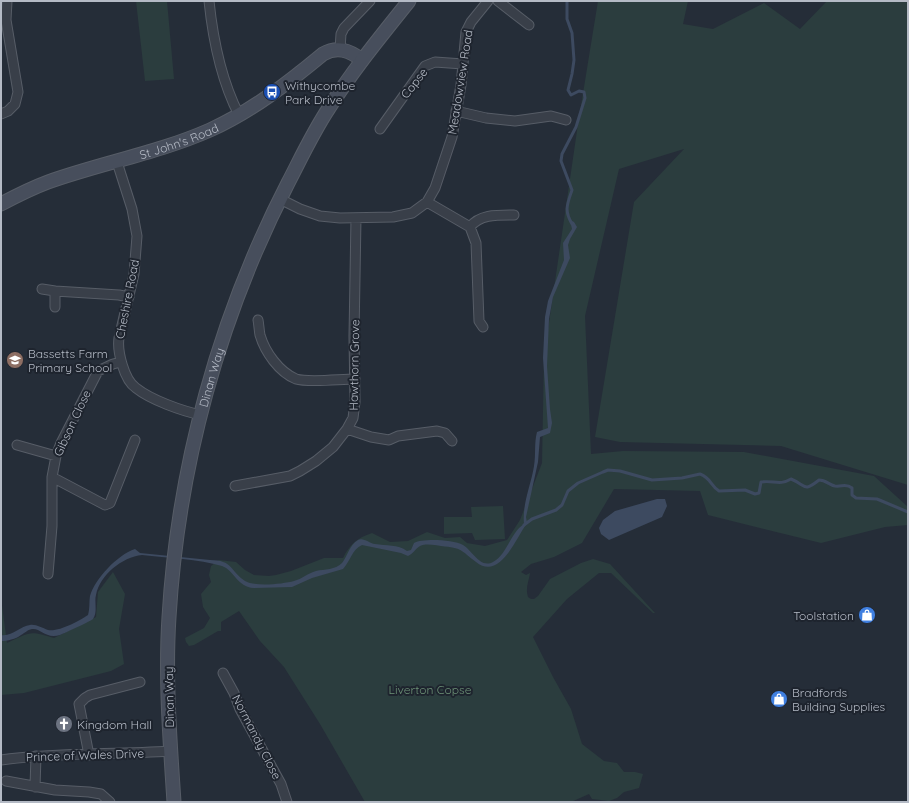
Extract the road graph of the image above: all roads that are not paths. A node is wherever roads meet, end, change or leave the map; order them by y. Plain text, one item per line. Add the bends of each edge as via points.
1 (7, 1) edge
2 (209, 1) edge
3 (370, 1) edge
4 (409, 1) edge
5 (488, 1) edge
6 (498, 1) edge
7 (520, 19) junction
8 (529, 25) dead end
9 (514, 27) dead end
10 (340, 49) junction
11 (362, 60) junction
12 (463, 64) junction
13 (456, 112) junction
14 (1, 114) edge
15 (240, 115) junction
16 (566, 120) dead end
17 (380, 128) dead end
18 (116, 162) junction
19 (280, 199) junction
20 (427, 202) junction
21 (1, 204) edge
22 (514, 215) dead end
23 (356, 218) junction
24 (470, 227) junction
25 (42, 289) dead end
26 (55, 291) junction
27 (129, 297) junction
28 (55, 307) dead end
29 (258, 320) dead end
30 (483, 327) dead end
31 (121, 362) junction
32 (355, 379) junction
33 (201, 415) junction
34 (346, 429) junction
35 (135, 440) dead end
36 (452, 441) dead end
37 (17, 444) dead end
38 (56, 456) junction
39 (52, 477) junction
40 (235, 486) dead end
41 (48, 574) dead end
42 (223, 673) dead end
43 (140, 682) dead end
44 (170, 750) junction
45 (89, 755) junction
46 (36, 756) junction
47 (1, 760) edge
48 (6, 782) dead end
49 (35, 786) junction
50 (110, 802) edge
51 (174, 802) edge
52 (287, 802) edge

1 - 14 street via 6,20 18,92 16,104 8,112
2 - 15 street via 217,52 229,94
3 - 10 street via 344,28
4 - 11 street, Dinan Way
5 - 12 street, Meadowview Road via 470,22 466,32
6 - 7 street
7 - 8 street
7 - 9 street
10 - 11 street
10 - 15 street, St John's Road via 323,54 283,87
11 - 19 street, Dinan Way via 310,139
12 - 13 street, Meadowview Road
12 - 17 street, Copse via 435,62 425,66
13 - 16 street via 515,121 551,116
13 - 20 street, Meadowview Road via 445,161
15 - 18 street, St John's Road via 184,141
18 - 21 street, St John's Road via 46,182
18 - 27 street, Cheshire Road via 132,209 137,236
19 - 23 street, Meadowview Road via 320,216
19 - 33 street, Dinan Way via 233,309
20 - 23 street, Meadowview Road via 412,213 393,217
20 - 24 street
22 - 24 street via 491,215
23 - 32 street, Hawthorn Grove
24 - 30 street via 476,243 479,321
25 - 26 street
26 - 27 street
26 - 28 street
27 - 31 street, Cheshire Road via 118,338
29 - 32 street via 260,334 271,357 278,366 296,379
31 - 33 street, Cheshire Road via 134,388 167,404
31 - 38 street, Gibson Close via 98,372
32 - 34 street, Hawthorn Grove via 353,418
33 - 44 street, Dinan Way via 185,491 172,589 168,654
34 - 36 street via 389,440 398,436 437,431 445,433
34 - 40 street, Hawthorn Grove via 333,448 300,471 290,476
35 - 39 street via 110,503 104,505
37 - 38 street
38 - 39 street, Gibson Close
39 - 41 street, Gibson Close via 52,526
42 - 52 street, Normandy Close via 240,710 281,784
43 - 45 street via 90,695 79,704
44 - 45 street, Prince of Wales Drive
44 - 51 street, Dinan Way
45 - 46 street, Prince of Wales Drive
46 - 47 street, Prince of Wales Drive
46 - 49 street
48 - 49 street
49 - 50 street via 101,794

